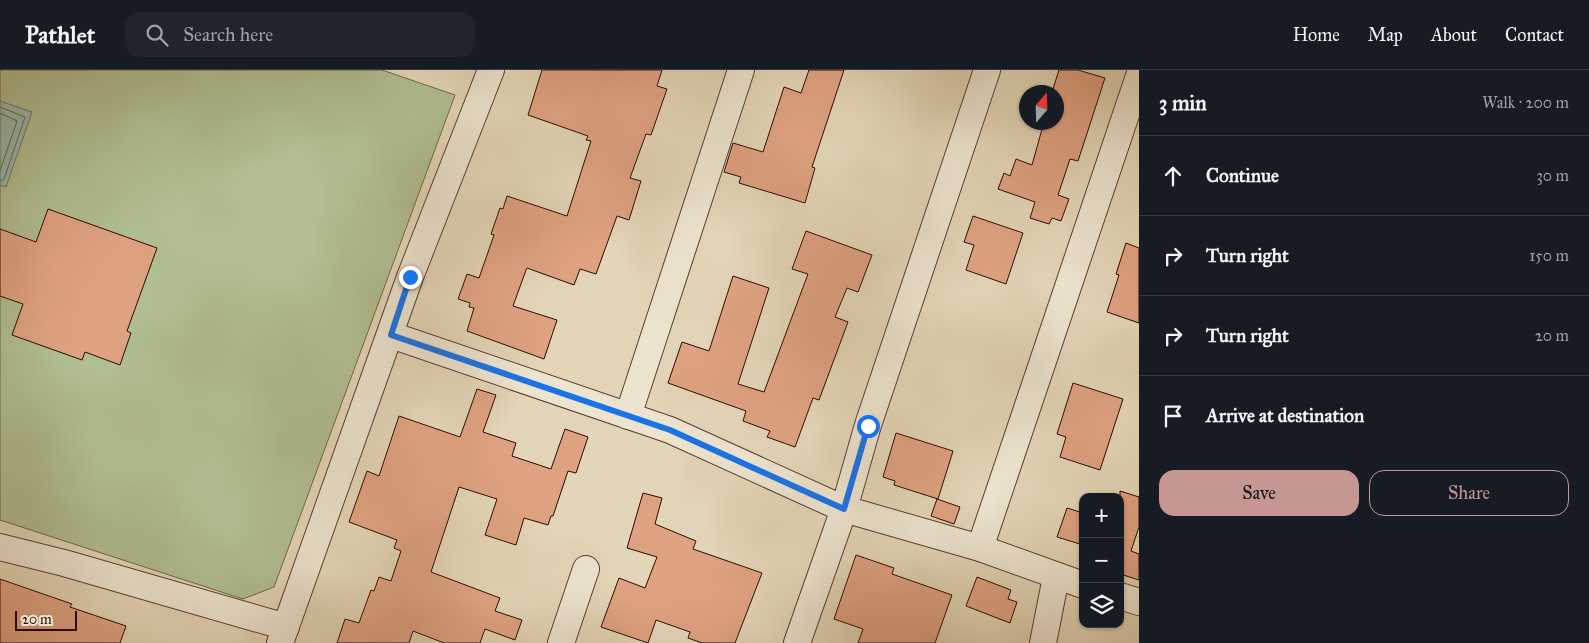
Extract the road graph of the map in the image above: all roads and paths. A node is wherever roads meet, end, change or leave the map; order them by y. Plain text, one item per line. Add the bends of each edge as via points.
1 (491, 70) edge
2 (741, 70) edge
3 (987, 70) edge
4 (1139, 76) edge
5 (391, 335) junction
6 (628, 416) junction
7 (844, 509) junction
8 (0, 548) edge
9 (980, 548) junction
10 (586, 569) dead end
11 (1056, 577) junction
12 (1079, 584) edge
13 (1124, 597) edge
14 (1139, 602) edge
15 (283, 635) edge
16 (561, 643) edge
17 (797, 643) edge
18 (1042, 643) edge

1 - 5 street via 410,277
2 - 6 street
3 - 7 street via 868,426
4 - 9 street
5 - 6 street
5 - 15 street
6 - 7 street via 722,452
7 - 9 street
7 - 17 street
8 - 15 street via 64,563
9 - 11 street
10 - 16 street
11 - 12 street
11 - 18 street
13 - 14 street

